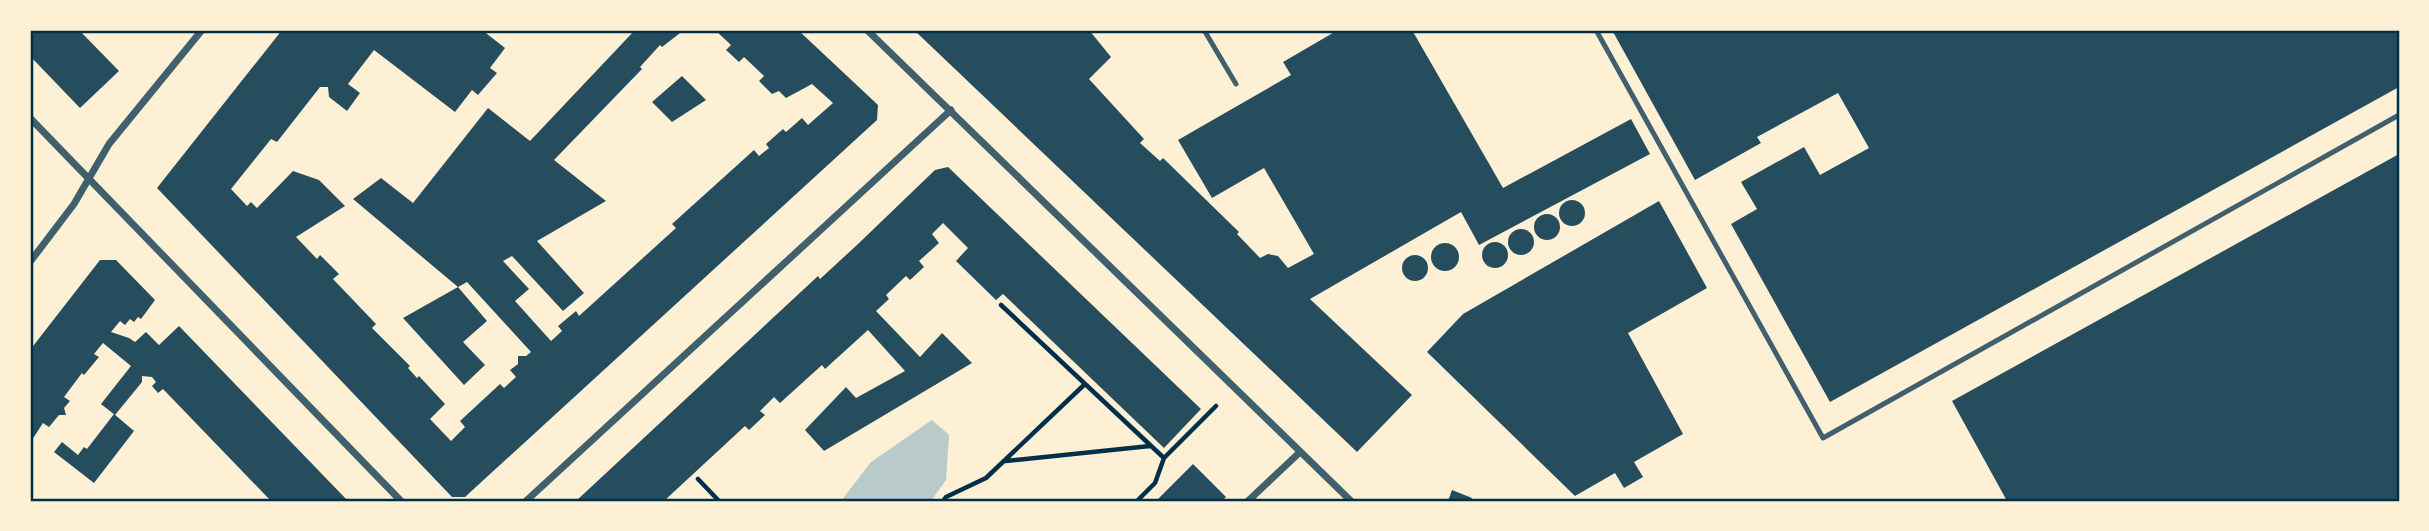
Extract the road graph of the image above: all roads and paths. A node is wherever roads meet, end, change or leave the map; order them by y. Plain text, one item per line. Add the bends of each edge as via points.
1 (202, 30) edge
2 (867, 30) edge
3 (1205, 30) edge
4 (1596, 30) edge
5 (1236, 84) dead end
6 (951, 110) junction
7 (2399, 115) edge
8 (30, 118) edge
9 (89, 180) junction
10 (30, 262) edge
11 (1001, 305) dead end
12 (1085, 384) junction
13 (1216, 406) dead end
14 (1151, 446) junction
15 (1299, 453) junction
16 (1164, 458) junction
17 (1005, 461) junction
18 (698, 479) dead end
19 (401, 501) edge
20 (526, 501) edge
21 (719, 501) edge
22 (943, 501) edge
23 (1137, 501) edge
24 (1248, 501) edge
25 (1351, 501) edge

1 - 9 street via 109,145
2 - 6 street
3 - 5 lane
4 - 7 lane via 1823,438
6 - 15 street
6 - 20 street
8 - 9 street
9 - 10 street
9 - 19 street
11 - 12 path
12 - 14 path
12 - 17 path
13 - 16 path
14 - 16 path
14 - 17 path
15 - 24 street
15 - 25 street
16 - 23 path via 1155,483
17 - 22 path via 986,478
18 - 21 path

